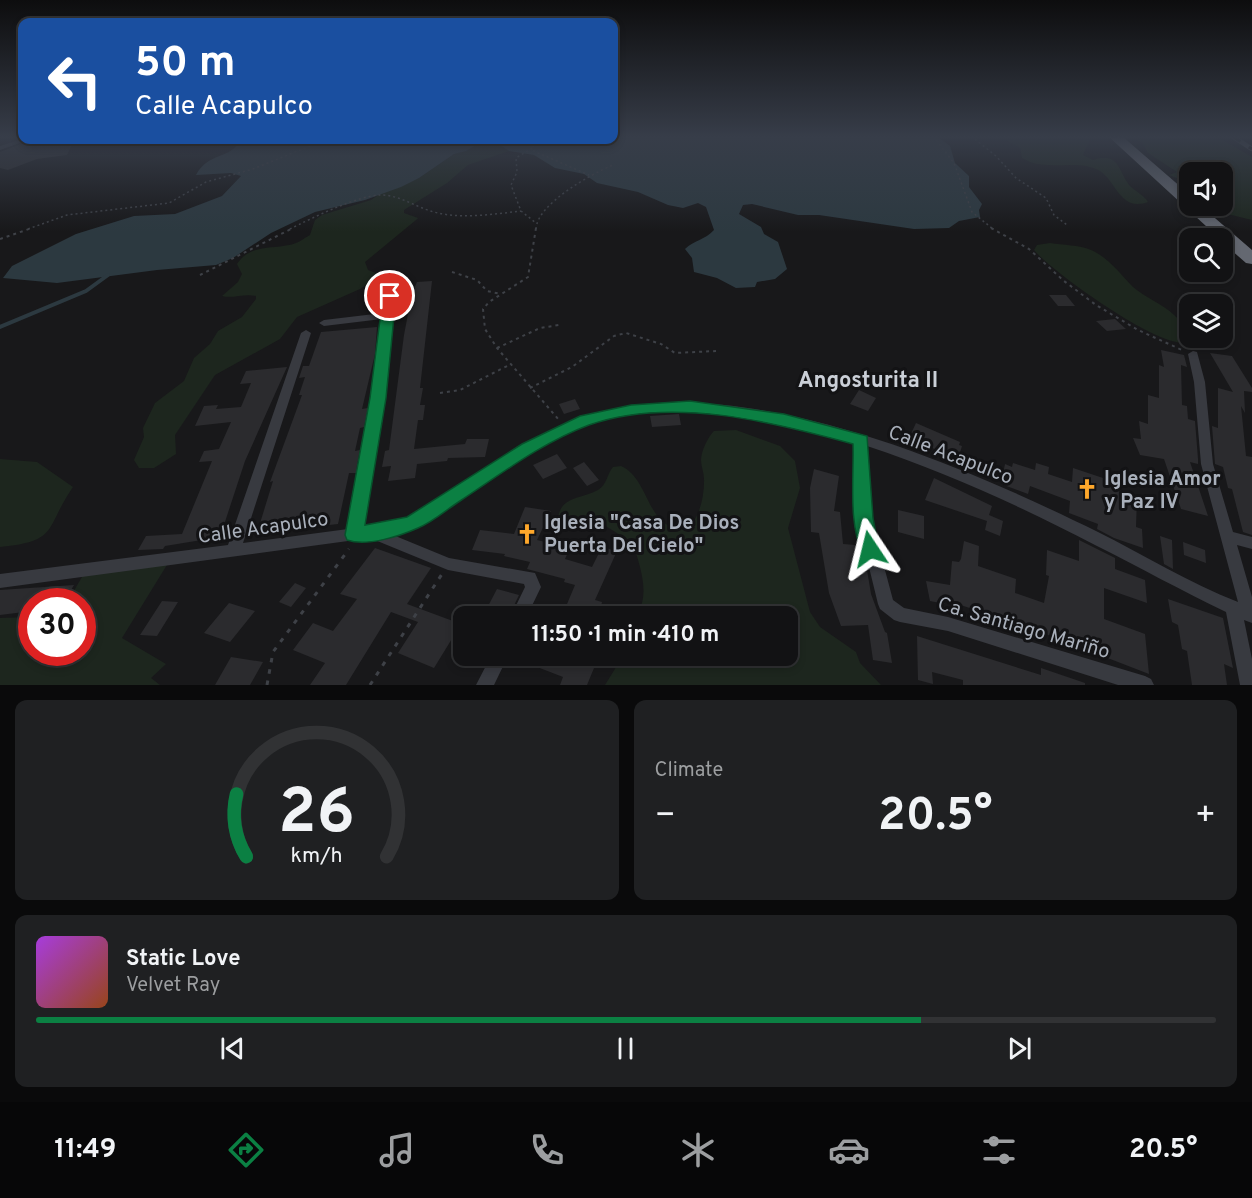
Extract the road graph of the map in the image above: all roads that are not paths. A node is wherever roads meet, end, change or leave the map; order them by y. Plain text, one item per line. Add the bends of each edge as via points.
1 (1150, 168) edge
2 (1252, 259) edge
3 (390, 296) dead end
4 (387, 315) junction
5 (324, 323) dead end
6 (306, 333) dead end
7 (1193, 354) road end
8 (861, 440) junction
9 (362, 534) junction
10 (1227, 536) junction
11 (1252, 543) edge
12 (233, 551) junction
13 (0, 581) edge
14 (524, 606) edge
15 (1233, 607) junction
16 (1250, 615) edge
17 (495, 666) edge
18 (485, 685) edge
19 (1145, 685) edge
20 (1249, 685) edge

1 - 2 highway
3 - 4 street
4 - 5 street
4 - 9 street
6 - 12 street
7 - 10 street via 1203,392 1203,443
8 - 9 street, Calle Acapulco via 784,420 690,407 616,412 585,420 528,448 413,522
8 - 15 street, Calle Acapulco via 1018,501
8 - 19 street, Ca. Santiago Mariño via 864,518 886,604 892,611 948,624
9 - 12 street, Calle Acapulco
9 - 14 street via 448,564 530,578 533,587
10 - 11 street
10 - 16 street
12 - 13 street, Calle Acapulco
15 - 16 street, Calle Acapulco
15 - 20 street
17 - 18 street

